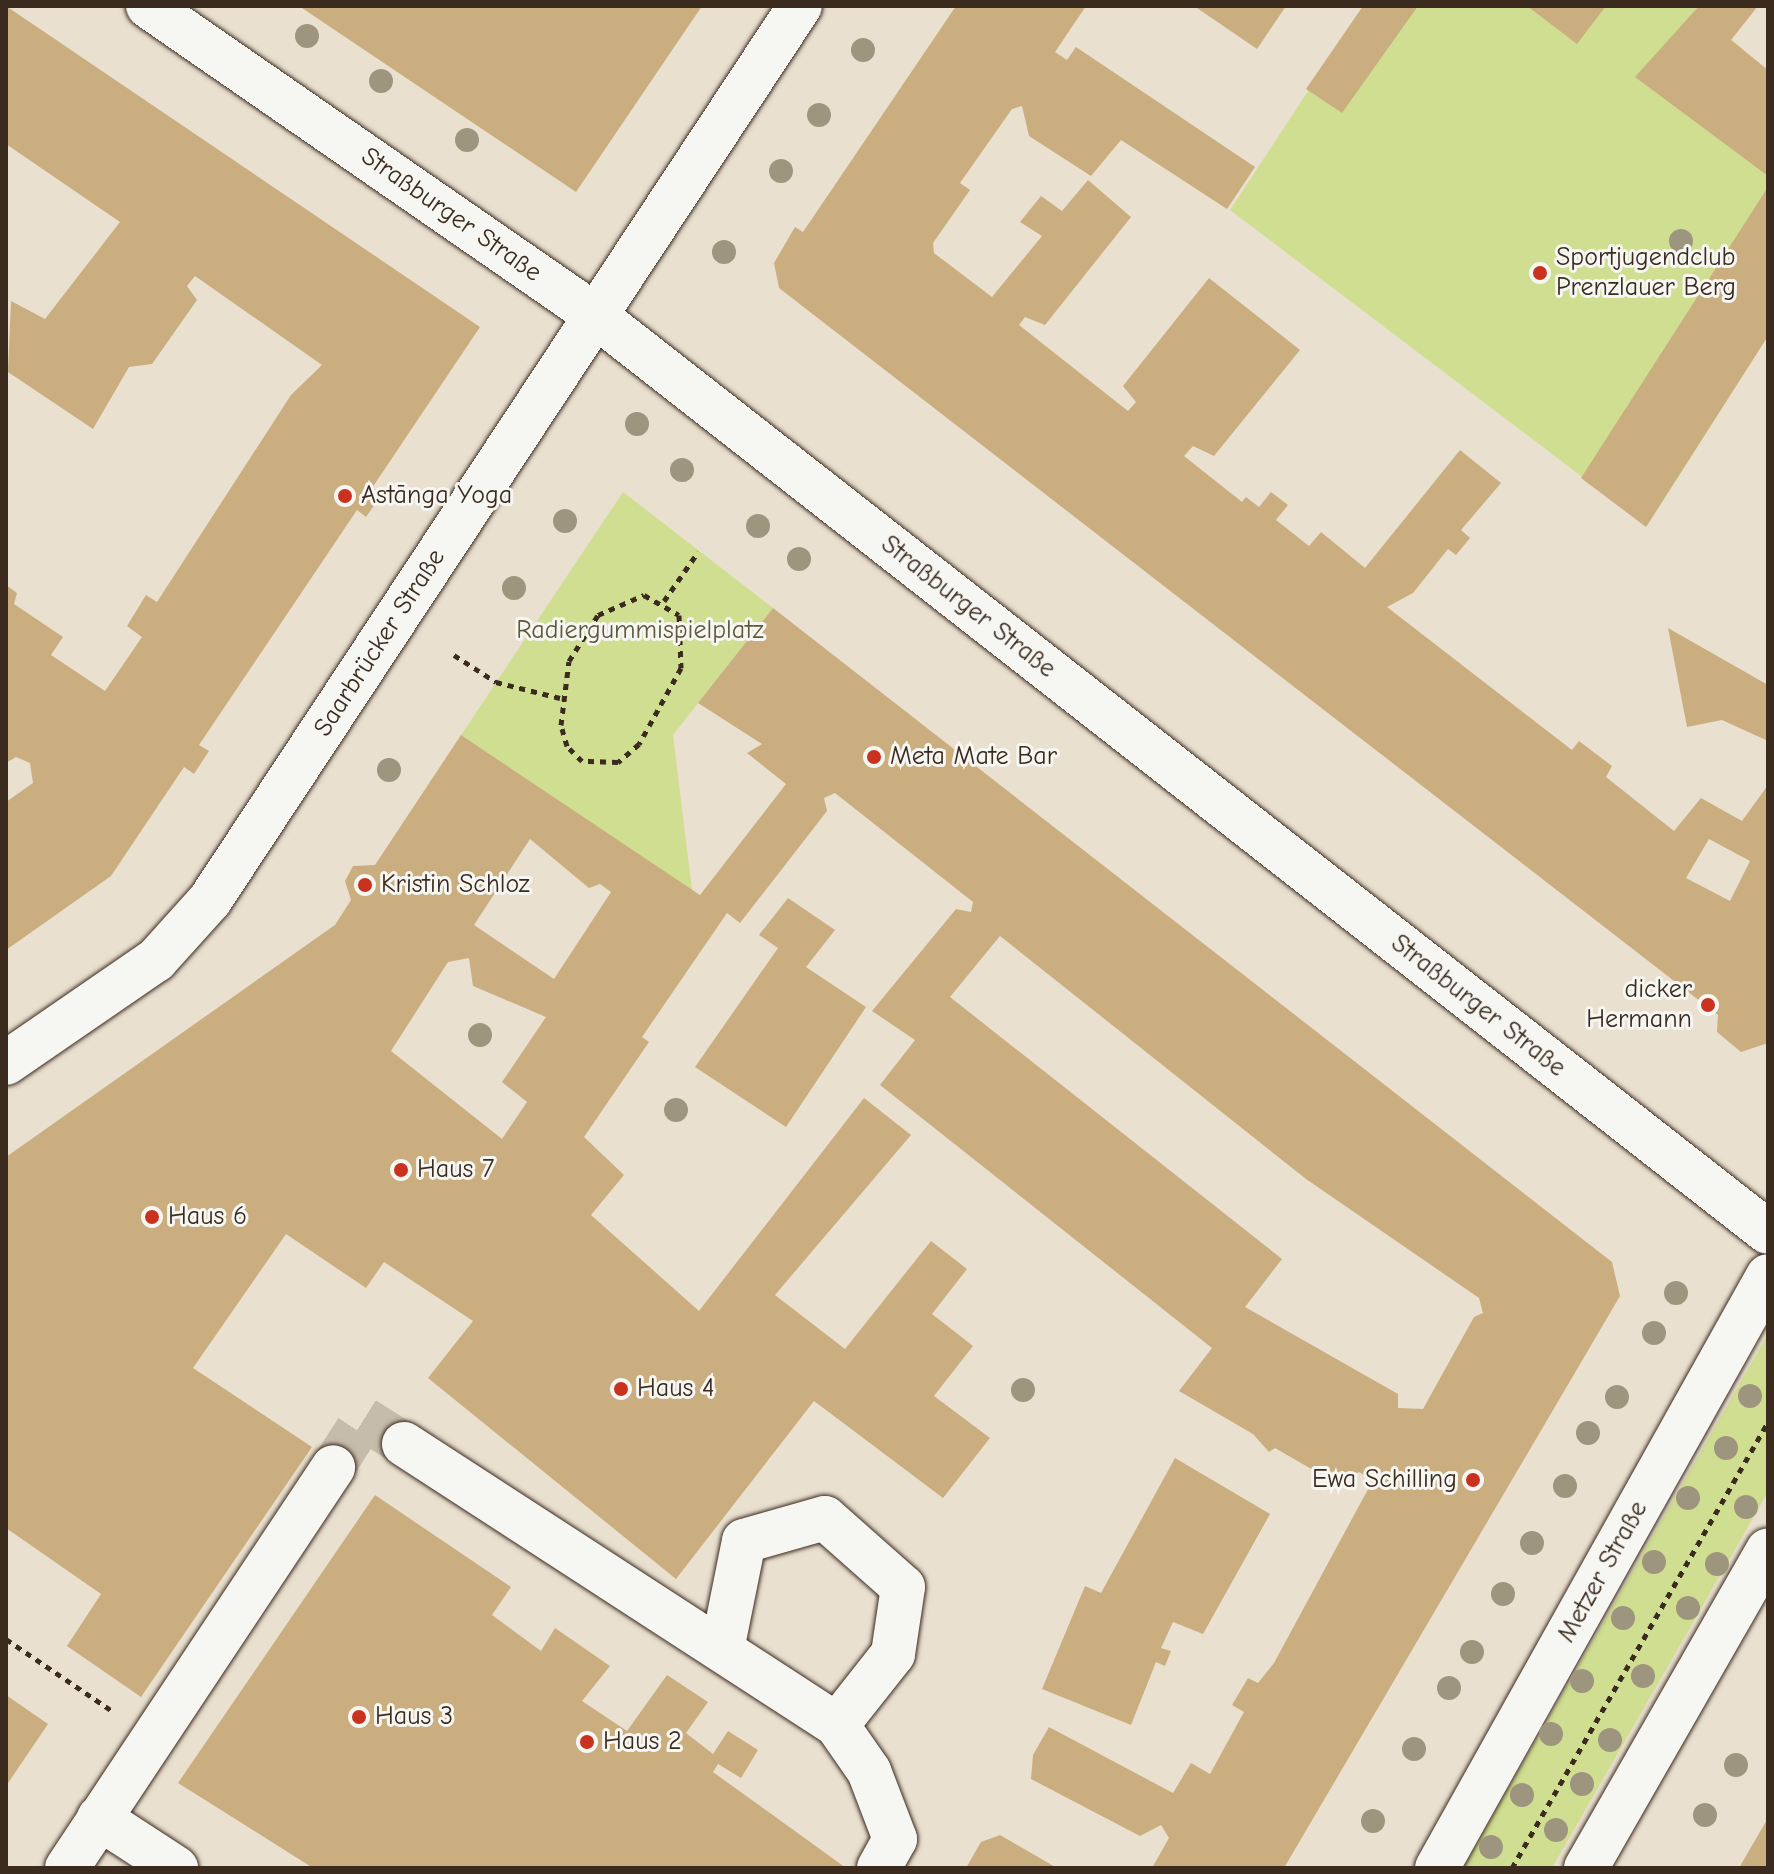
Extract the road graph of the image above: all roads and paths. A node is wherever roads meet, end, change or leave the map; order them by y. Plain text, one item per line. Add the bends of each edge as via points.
1 (148, 6) edge
2 (800, 6) edge
3 (592, 313) junction
4 (698, 552) dead end
5 (664, 601) junction
6 (454, 655) dead end
7 (560, 698) junction
8 (6, 1063) edge
9 (1768, 1232) edge
10 (1768, 1276) edge
11 (1768, 1422) edge
12 (404, 1444) tunnel mouth
13 (333, 1467) tunnel mouth
14 (1768, 1550) edge
15 (6, 1639) edge
16 (723, 1645) junction
17 (837, 1725) junction
18 (151, 1734) junction
19 (99, 1818) junction
20 (67, 1868) edge
21 (176, 1868) edge
22 (879, 1868) edge
23 (1437, 1868) edge
24 (1512, 1868) edge
25 (1586, 1868) edge

1 - 3 street, Straßburger Straße
2 - 3 street, Saarbrücker Straße
3 - 8 street, Saarbrücker Straße via 210,900 156,960
3 - 9 street, Straßburger Straße
4 - 5 path
5 - 7 path via 644,595 598,615 569,661
5 - 7 path via 679,615 685,643 681,668 639,744 618,762 582,761 567,746
6 - 7 path via 496,682
10 - 23 street, Metzer Straße
11 - 24 path
12 - 16 street
13 - 18 street
14 - 25 street
15 - 18 path
16 - 17 street
16 - 17 street via 744,1541 825,1518 903,1587 893,1654
17 - 22 street via 869,1771 895,1839
18 - 19 street
19 - 20 street
19 - 21 street

